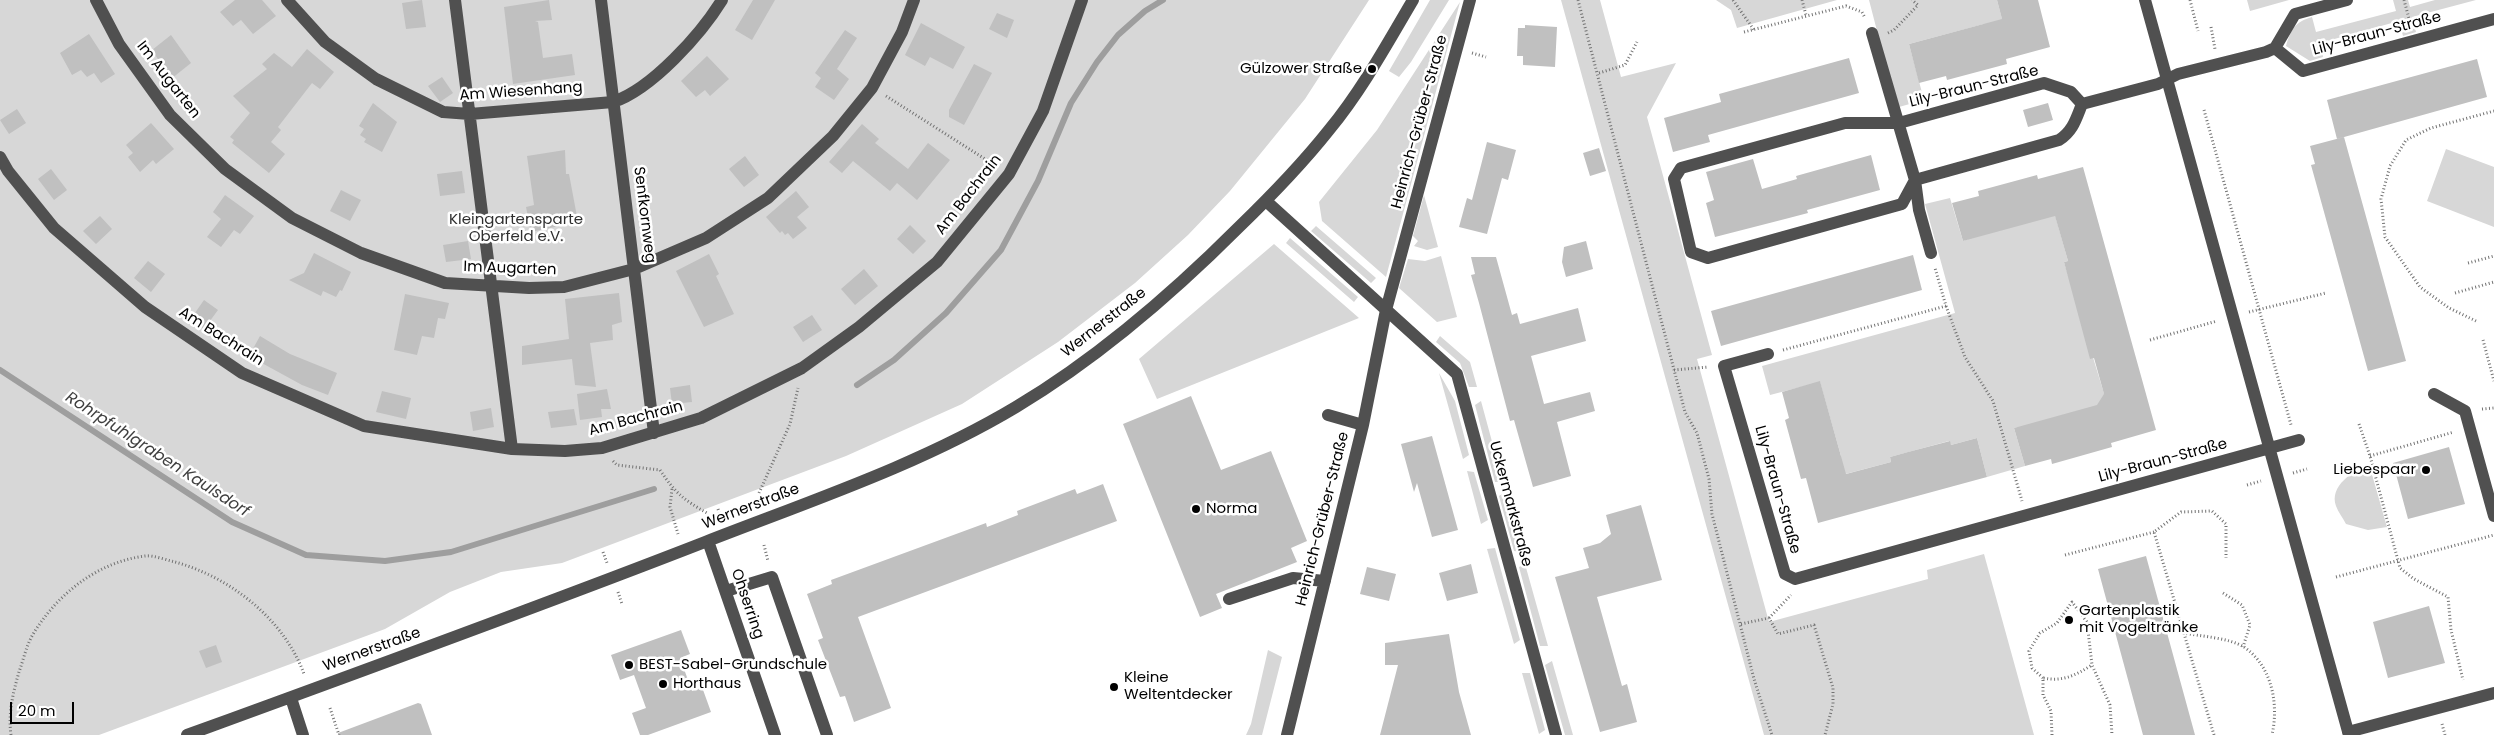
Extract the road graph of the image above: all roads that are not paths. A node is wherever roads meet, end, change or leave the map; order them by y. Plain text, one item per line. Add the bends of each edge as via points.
1 (96, 0) edge
2 (287, 0) edge
3 (455, 0) edge
4 (601, 0) edge
5 (722, 0) edge
6 (914, 0) edge
7 (1082, 0) edge
8 (1413, 0) edge
9 (1470, 0) edge
10 (2145, 0) edge
11 (2347, 0) edge
12 (2494, 19) edge
13 (1872, 36) road end
14 (2275, 48) junction
15 (2167, 79) junction
16 (613, 102) junction
17 (2082, 104) junction
18 (470, 114) junction
19 (1899, 123) junction
20 (0, 157) edge
21 (1915, 180) junction
22 (1266, 201) junction
23 (1931, 253) road end
24 (634, 269) junction
25 (492, 287) junction
26 (1386, 310) junction
27 (1768, 354) road end
28 (2434, 394) dead end
29 (1328, 415) dead end
30 (1363, 425) junction
31 (654, 433) junction
32 (2299, 440) dead end
33 (512, 448) junction
34 (2268, 449) junction
35 (2494, 516) edge
36 (708, 541) junction
37 (1325, 581) junction
38 (726, 591) junction
39 (1229, 599) dead end
40 (2494, 693) edge
41 (290, 698) junction
42 (2348, 734) edge
43 (187, 735) edge
44 (302, 735) edge
45 (775, 735) edge
46 (827, 735) edge
47 (1287, 735) edge
48 (1556, 735) edge

1 - 25 street, Im Augarten via 119,44 170,115 226,169 292,218 361,253 445,283
2 - 18 street, Am Wiesenhang via 325,42 376,79 443,112
3 - 18 street
4 - 16 street, Senfkornweg
5 - 16 street, Am Wiesenhang via 714,15 663,70 630,96
6 - 24 street, Im Augarten via 902,32 872,88 833,136 768,198 706,238
7 - 31 street, Am Bachrain via 1043,111 1008,174 937,262 859,327 802,368 701,418
8 - 22 street via 1372,69 1330,130
9 - 26 street, Heinrich-Grüber-Straße
10 - 15 street
11 - 14 street via 2295,14
12 - 14 street, Lily-Braun-Straße via 2303,71
13 - 19 street
14 - 15 street
15 - 17 street
15 - 34 street
16 - 18 street, Am Wiesenhang
16 - 24 street, Senfkornweg
17 - 19 street, Lily-Braun-Straße via 2071,92 2044,83
17 - 21 street via 2074,126 2059,140
18 - 25 street
19 - 21 street, Lily-Braun-Straße
19 - 21 street, Lily-Braun-Straße via 1845,123 1680,168 1674,179 1691,252 1708,258 1902,204
20 - 33 street, Am Bachrain via 54,228 145,307 242,373 364,426
21 - 23 street, Lily-Braun-Straße via 1919,210
22 - 26 street
22 - 36 street, Wernerstraße via 1200,266 1116,339 1017,406 961,438 877,475
24 - 25 street, Im Augarten via 564,287
24 - 31 street, Senfkornweg
25 - 33 street
26 - 30 street, Heinrich-Grüber-Straße
26 - 48 street, Uckermarkstraße via 1457,374
27 - 34 street, Lily-Braun-Straße via 1724,366 1785,574 1795,579
28 - 35 street via 2465,410
29 - 30 street
30 - 37 street, Heinrich-Grüber-Straße
31 - 33 street, Am Bachrain via 602,448 565,451
32 - 34 street, Lily-Braun-Straße
34 - 42 street
36 - 38 street, Ohserring
36 - 41 street, Wernerstraße
37 - 39 street via 1293,578
37 - 47 street, Heinrich-Grüber-Straße
38 - 45 street, Ohserring
38 - 46 street via 772,577
40 - 42 street
41 - 43 street, Wernerstraße
41 - 44 street

